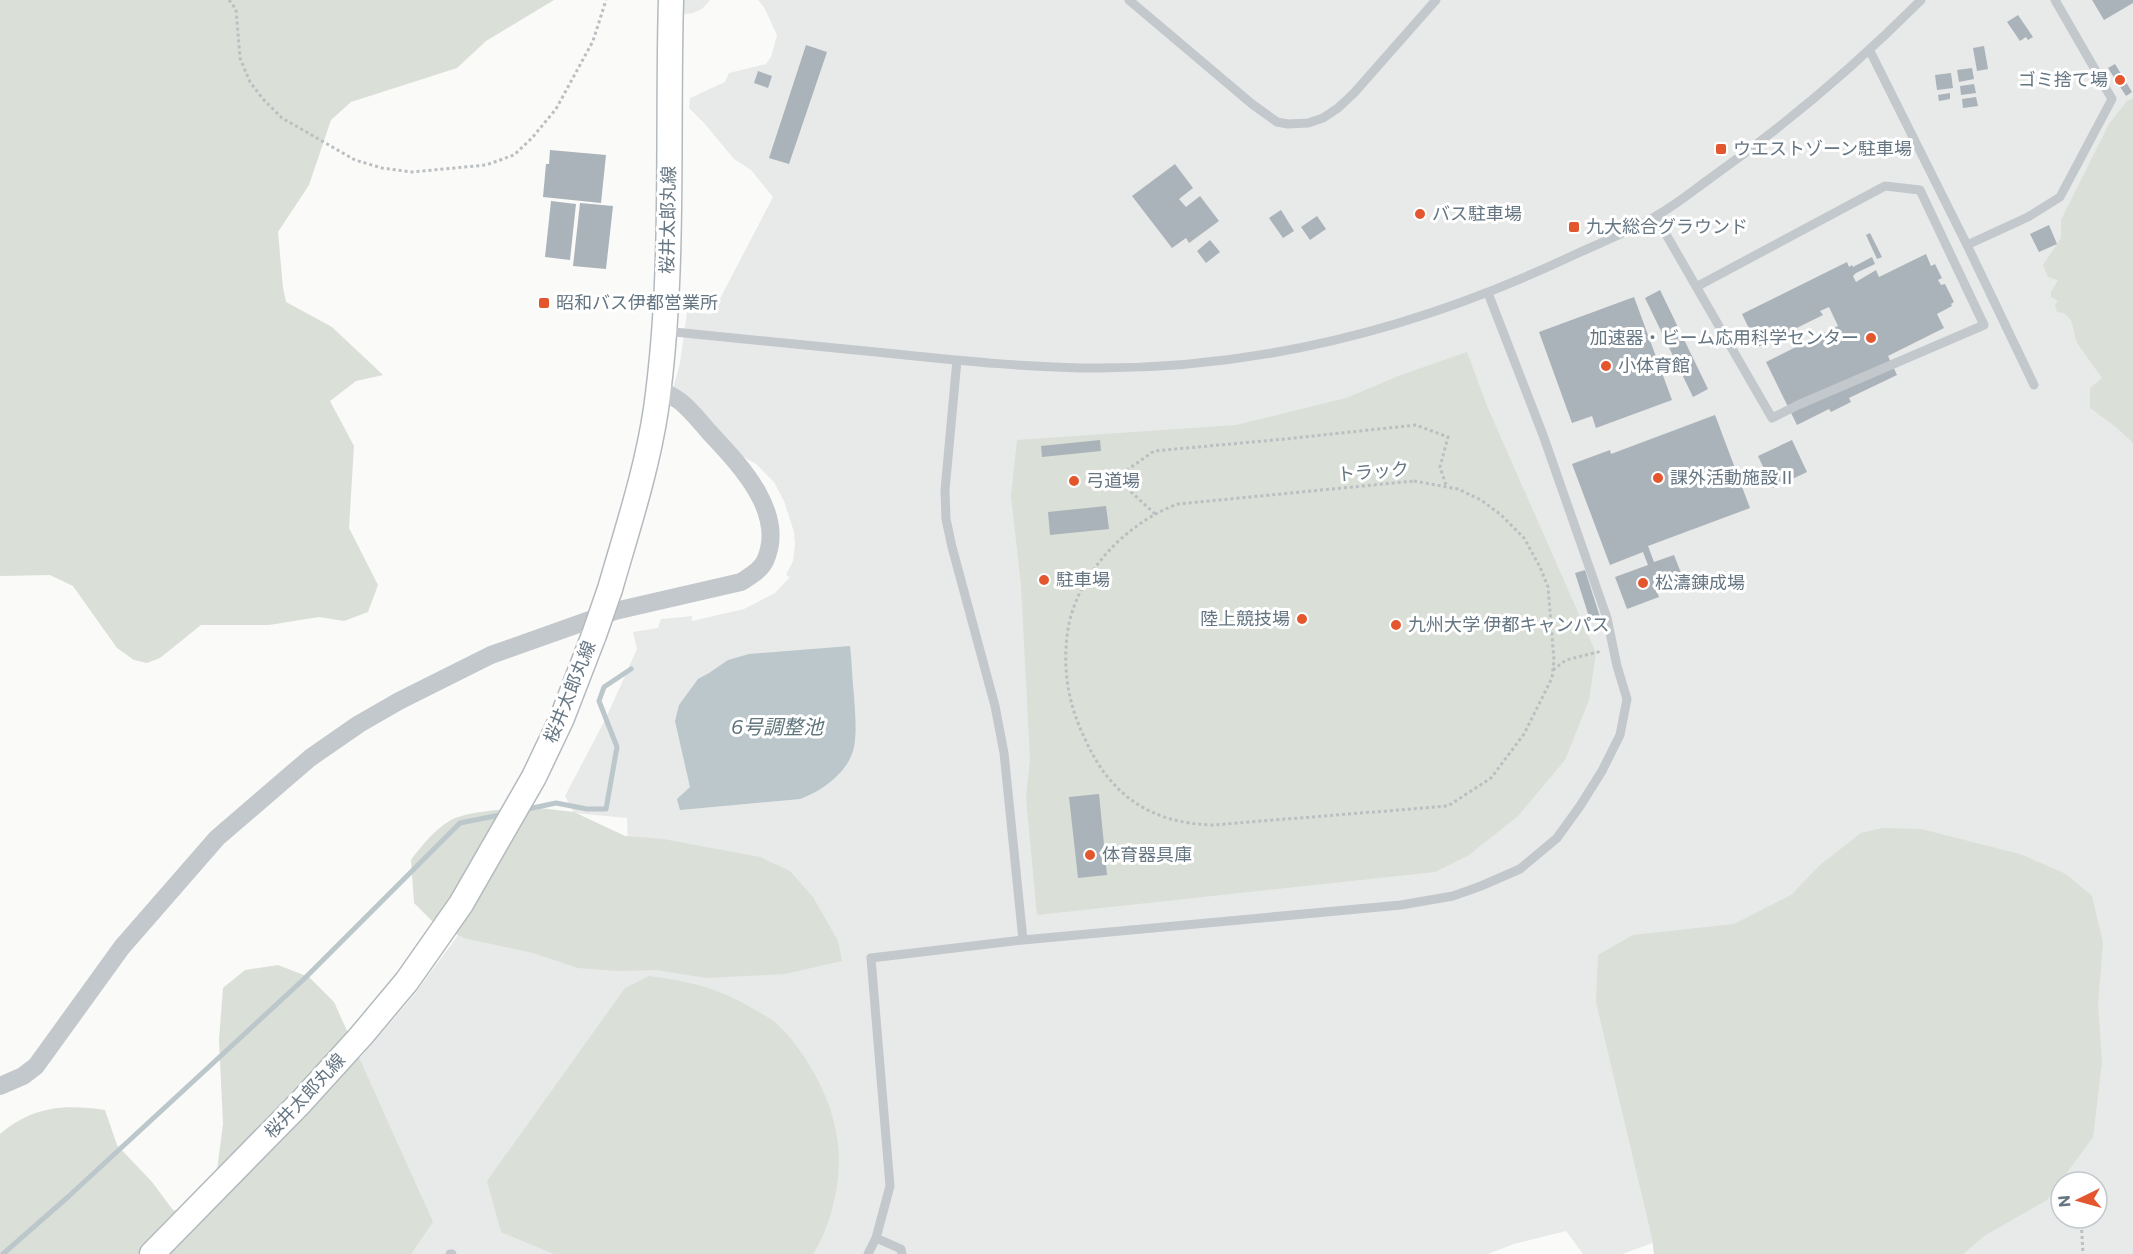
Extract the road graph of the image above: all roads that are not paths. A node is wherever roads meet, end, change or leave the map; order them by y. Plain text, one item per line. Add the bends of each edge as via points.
1 (672, 0) edge
2 (1129, 0) edge
3 (1436, 0) edge
4 (1921, 0) edge
5 (2055, 0) edge
6 (1870, 51) junction
7 (1656, 217) junction
8 (1967, 245) junction
9 (1696, 287) junction
10 (1488, 293) junction
11 (663, 332) junction
12 (957, 360) junction
13 (2034, 385) dead end
14 (658, 388) junction
15 (1023, 940) junction
16 (0, 1086) edge
17 (876, 1239) junction
18 (152, 1254) edge
19 (868, 1254) edge
20 (902, 1254) edge

1 - 11 main road, 桜井太郎丸線 via 669,247
2 - 3 lane via 1252,104 1277,122 1288,124 1323,118 1338,108
4 - 6 lane
5 - 8 lane via 2112,99 2060,198
6 - 7 lane via 1764,140
6 - 8 lane
7 - 9 lane
7 - 10 lane
8 - 13 lane
9 - 9 lane via 1885,186 1920,190 1984,326 1772,418
10 - 12 lane via 1380,329 1251,356 1099,368
10 - 15 lane via 1544,435 1607,618 1627,699 1620,735 1569,822 1557,838 1520,869 1453,896 1401,905
11 - 12 lane
11 - 14 main road, 桜井太郎丸線
12 - 15 lane via 946,519 1000,730
14 - 16 street via 681,402 734,459 756,491 767,512 770,531 769,547 756,573 741,582 615,611 491,655 359,724 310,758 217,838 122,947 36,1066
14 - 18 main road, 桜井太郎丸線, bridge via 644,467 610,589 562,718 534,777 461,904 407,981 361,1036
15 - 17 lane via 871,958 890,1186
17 - 19 lane
17 - 20 lane via 901,1249

